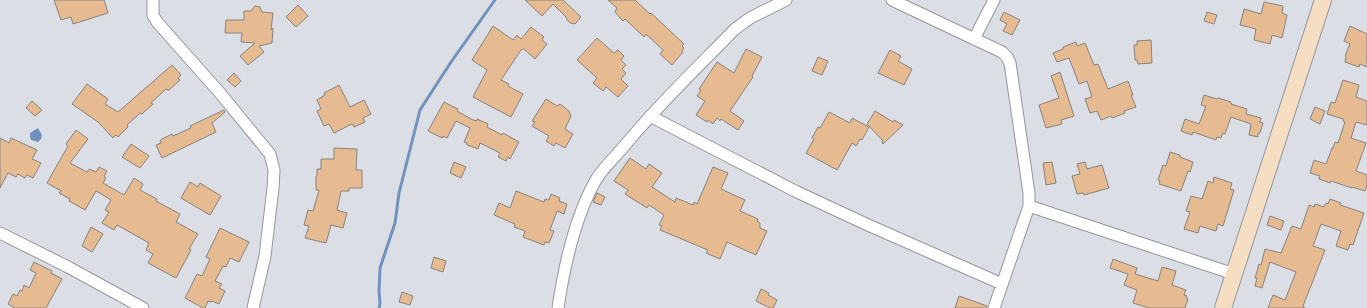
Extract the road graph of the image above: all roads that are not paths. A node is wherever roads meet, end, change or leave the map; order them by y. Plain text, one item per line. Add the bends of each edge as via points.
1 (153, 0) edge
2 (786, 0) edge
3 (892, 0) edge
4 (994, 0) edge
5 (1323, 0) edge
6 (974, 39) junction
7 (650, 116) junction
8 (1028, 206) junction
9 (0, 234) edge
10 (1234, 274) junction
11 (1002, 284) junction
12 (143, 308) edge
13 (253, 308) edge
14 (558, 308) edge
15 (994, 308) edge
16 (1223, 308) edge

1 - 13 street via 153,15 157,22 220,93 273,160 273,188 265,256
2 - 7 street via 742,23
3 - 6 street
4 - 6 street
5 - 10 street
6 - 8 street via 1002,52 1010,63 1029,193
7 - 11 street via 795,191
7 - 14 street via 598,177 583,206 563,275
8 - 10 street
8 - 11 street
9 - 12 street
10 - 16 street
11 - 15 street

